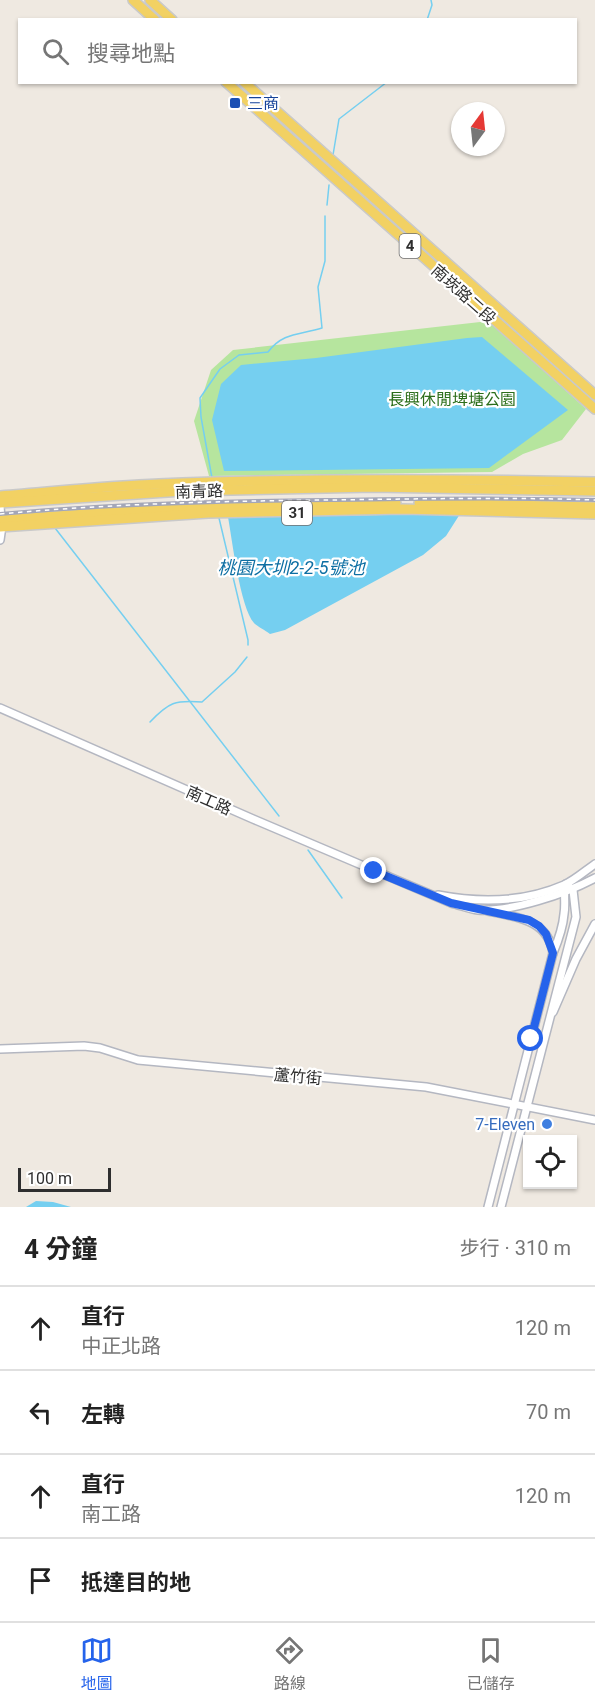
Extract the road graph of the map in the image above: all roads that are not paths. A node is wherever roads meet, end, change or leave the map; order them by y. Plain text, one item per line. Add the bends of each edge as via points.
1 (133, 0) edge
2 (150, 0) edge
3 (153, 18) edge
4 (170, 18) edge
5 (228, 84) edge
6 (246, 84) edge
7 (595, 395) edge
8 (595, 409) edge
9 (342, 480) junction
10 (595, 482) edge
11 (374, 487) junction
12 (57, 491) junction
13 (595, 491) edge
14 (0, 495) edge
15 (25, 501) junction
16 (357, 504) junction
17 (0, 505) edge
18 (595, 507) edge
19 (152, 509) junction
20 (335, 512) junction
21 (595, 514) edge
22 (183, 515) junction
23 (1, 523) edge
24 (0, 540) edge
25 (0, 708) edge
26 (595, 864) edge
27 (595, 878) edge
28 (566, 884) junction
29 (573, 890) junction
30 (419, 891) junction
31 (563, 893) junction
32 (481, 910) junction
33 (595, 924) edge
34 (553, 953) junction
35 (549, 1023) junction
36 (0, 1049) edge
37 (515, 1106) junction
38 (526, 1108) junction
39 (595, 1120) edge
40 (488, 1207) edge
41 (501, 1207) edge

1 - 3 main road
2 - 4 main road
5 - 8 main road, 南崁路二段 / 4
6 - 7 main road, 南崁路二段 / 4
9 - 10 main road, 31
9 - 11 main road, 南青路
9 - 12 main road, 31 via 158,484
11 - 13 main road, 南青路 / 31
11 - 15 main road, 南青路 / 31 via 183,491
12 - 14 main road, 31
12 - 15 main road, 南青路
15 - 17 main road, 南青路 / 31
16 - 18 main road, 南青路 / 31
16 - 19 main road, 南青路 / 31
16 - 20 main road, 南青路
17 - 23 street
19 - 22 main road, 南青路
19 - 23 main road, 南青路 / 31
20 - 21 main road, 31 via 403,509
20 - 22 main road, 31
22 - 23 main road, 31
23 - 24 street
25 - 30 street, 南工路
26 - 28 street, 南工路
27 - 29 street, 南工路
28 - 29 street
28 - 30 street, 南工路 via 502,900
28 - 31 street
29 - 31 street, 南工路
29 - 35 street via 576,917
30 - 32 street, 南工路
31 - 32 street, 南工路
31 - 34 street via 564,916
32 - 34 street via 534,923 546,934
33 - 35 street
34 - 37 street
35 - 38 street
36 - 37 street, 蘆竹街 via 84,1046 138,1060 426,1087
37 - 38 street, 蘆竹街
37 - 40 street
38 - 39 street, 蘆竹街
38 - 41 street

